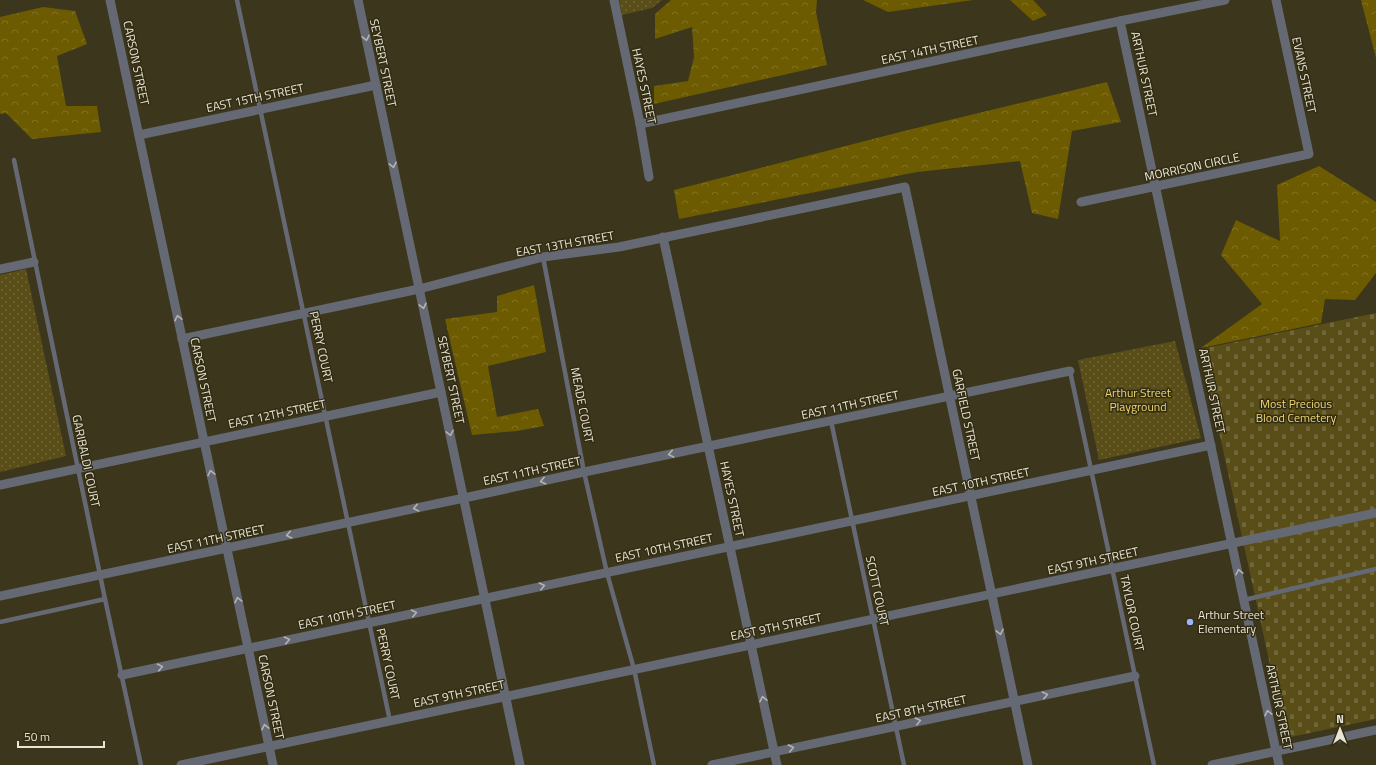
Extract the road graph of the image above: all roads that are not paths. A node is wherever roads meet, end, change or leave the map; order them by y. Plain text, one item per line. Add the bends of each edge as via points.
1 (110, 0) edge
2 (237, 0) edge
3 (358, 0) edge
4 (614, 0) edge
5 (1226, 0) edge
6 (1276, 0) edge
7 (1120, 21) junction
8 (376, 84) junction
9 (260, 109) junction
10 (640, 124) junction
11 (139, 134) junction
12 (1309, 154) joint
13 (14, 160) dead end
14 (649, 177) dead end
15 (1156, 186) junction
16 (905, 187) joint
17 (1081, 202) dead end
18 (663, 237) junction
19 (543, 257) junction
20 (34, 262) junction
21 (0, 269) edge
22 (419, 289) junction
23 (304, 314) junction
24 (182, 339) junction
25 (1070, 371) joint
26 (441, 392) junction
27 (950, 396) junction
28 (325, 416) junction
29 (831, 421) junction
30 (204, 442) junction
31 (1211, 445) junction
32 (709, 447) junction
33 (78, 468) junction
34 (1092, 471) junction
35 (584, 472) junction
36 (0, 485) edge
37 (971, 496) junction
38 (464, 498) junction
39 (1376, 513) edge
40 (852, 521) junction
41 (348, 523) junction
42 (1232, 544) junction
43 (730, 547) junction
44 (227, 548) junction
45 (1112, 569) junction
46 (1376, 570) edge
47 (607, 572) junction
48 (100, 575) junction
49 (992, 594) junction
50 (0, 596) edge
51 (485, 598) junction
52 (105, 599) junction
53 (1244, 600) junction
54 (873, 619) junction
55 (0, 622) edge
56 (369, 623) junction
57 (751, 645) junction
58 (248, 648) junction
59 (634, 670) junction
60 (122, 675) junction
61 (1135, 676) junction
62 (506, 697) junction
63 (1015, 701) junction
64 (390, 721) junction
65 (896, 726) junction
66 (1376, 730) edge
67 (269, 747) junction
68 (1276, 751) junction
69 (774, 752) junction
70 (141, 765) edge
71 (181, 765) edge
72 (273, 765) edge
73 (520, 765) edge
74 (654, 765) edge
75 (712, 765) edge
76 (776, 765) edge
77 (904, 765) edge
78 (1028, 765) edge
79 (1154, 765) edge
80 (1212, 765) edge
81 (1279, 765) edge

1 - 11 street, CARSON STREET
2 - 9 lane, PERRY COURT
3 -> 8 street, SEYBERT STREET
4 - 10 street, HAYES STREET
5 - 7 street, EAST 14TH STREET
6 - 12 street, EVANS STREET
7 - 10 street, EAST 14TH STREET
7 - 15 street, ARTHUR STREET
8 - 9 street, EAST 15TH STREET
8 -> 22 street, SEYBERT STREET
9 - 11 street, EAST 15TH STREET
9 - 23 lane, PERRY COURT
10 - 14 street, HAYES STREET
24 -> 11 street, CARSON STREET
12 - 15 street, MORRISON CIRCLE
13 - 20 lane, GARIBALDI COURT
15 - 17 street, MORRISON CIRCLE
15 - 31 street, ARTHUR STREET
16 - 18 street, EAST 13TH STREET
16 - 27 street, GARFIELD STREET
18 - 19 street, EAST 13TH STREET via 619,247
18 - 32 street, HAYES STREET
19 - 22 street, EAST 13TH STREET
19 - 35 lane, MEADE COURT
20 - 21 street
20 - 33 lane, GARIBALDI COURT
22 - 23 street, EAST 13TH STREET
22 -> 26 street, SEYBERT STREET
23 - 24 street, EAST 13TH STREET
23 - 28 lane, PERRY COURT
24 - 30 street, CARSON STREET
25 - 27 street, EAST 11TH STREET
25 - 34 lane, TAYLOR COURT
26 - 28 street, EAST 12TH STREET
26 -> 38 street, SEYBERT STREET
27 - 29 street, EAST 11TH STREET
27 - 37 street, GARFIELD STREET
28 - 30 street, EAST 12TH STREET
28 - 41 lane, PERRY COURT
29 - 32 street, EAST 11TH STREET
29 - 40 lane, SCOTT COURT
30 - 33 street, EAST 12TH STREET
44 -> 30 street, CARSON STREET
31 - 34 street, EAST 10TH STREET
31 - 42 street, ARTHUR STREET
32 -> 35 street, EAST 11TH STREET
32 - 43 street, HAYES STREET
33 - 36 street, EAST 12TH STREET
33 - 48 lane, GARIBALDI COURT
34 - 37 street, EAST 10TH STREET
34 - 45 lane, TAYLOR COURT
35 -> 38 street, EAST 11TH STREET
35 - 47 lane, MEADE COURT
37 - 40 street, EAST 10TH STREET
37 - 49 street, GARFIELD STREET
38 -> 41 street, EAST 11TH STREET
38 - 51 street, SEYBERT STREET
39 - 42 street, EAST 9TH STREET
40 - 43 street, EAST 10TH STREET
40 - 54 lane, SCOTT COURT
41 -> 44 street, EAST 11TH STREET
41 - 56 lane, PERRY COURT
42 - 45 street, EAST 9TH STREET
53 -> 42 street, ARTHUR STREET
43 - 47 street, EAST 10TH STREET
43 - 57 street, HAYES STREET
44 - 48 street, EAST 11TH STREET
58 -> 44 street, CARSON STREET
45 - 49 street, EAST 9TH STREET
45 - 61 lane, TAYLOR COURT
46 - 53 lane
51 -> 47 street, EAST 10TH STREET
47 - 59 lane, MEADE COURT
48 - 50 street, EAST 11TH STREET
48 - 52 lane, GARIBALDI COURT
49 - 54 street, EAST 9TH STREET
49 -> 63 street, GARFIELD STREET
56 -> 51 street, EAST 10TH STREET
51 - 62 street, SEYBERT STREET
52 - 55 lane
52 - 60 lane, GARIBALDI COURT
68 -> 53 street, ARTHUR STREET
54 - 57 street, EAST 9TH STREET
54 - 65 lane, SCOTT COURT
58 -> 56 street, EAST 10TH STREET
56 - 64 lane, PERRY COURT
57 - 59 street, EAST 9TH STREET
69 -> 57 street, HAYES STREET
60 -> 58 street, EAST 10TH STREET
67 -> 58 street, CARSON STREET
59 - 62 street, EAST 9TH STREET
59 - 74 lane, MEADE COURT
60 - 70 lane, GARIBALDI COURT
63 -> 61 street, EAST 8TH STREET
61 - 79 lane, TAYLOR COURT
62 - 64 street, EAST 9TH STREET
62 - 73 street, SEYBERT STREET
65 -> 63 street, EAST 8TH STREET
63 - 78 street, GARFIELD STREET
64 - 67 street, EAST 9TH STREET
69 -> 65 street, EAST 8TH STREET
65 - 77 lane, SCOTT COURT
66 - 68 street
67 - 71 street, EAST 9TH STREET
67 - 72 street, CARSON STREET
68 - 80 street
68 - 81 street, ARTHUR STREET
69 - 75 street, EAST 8TH STREET
69 - 76 street, HAYES STREET

